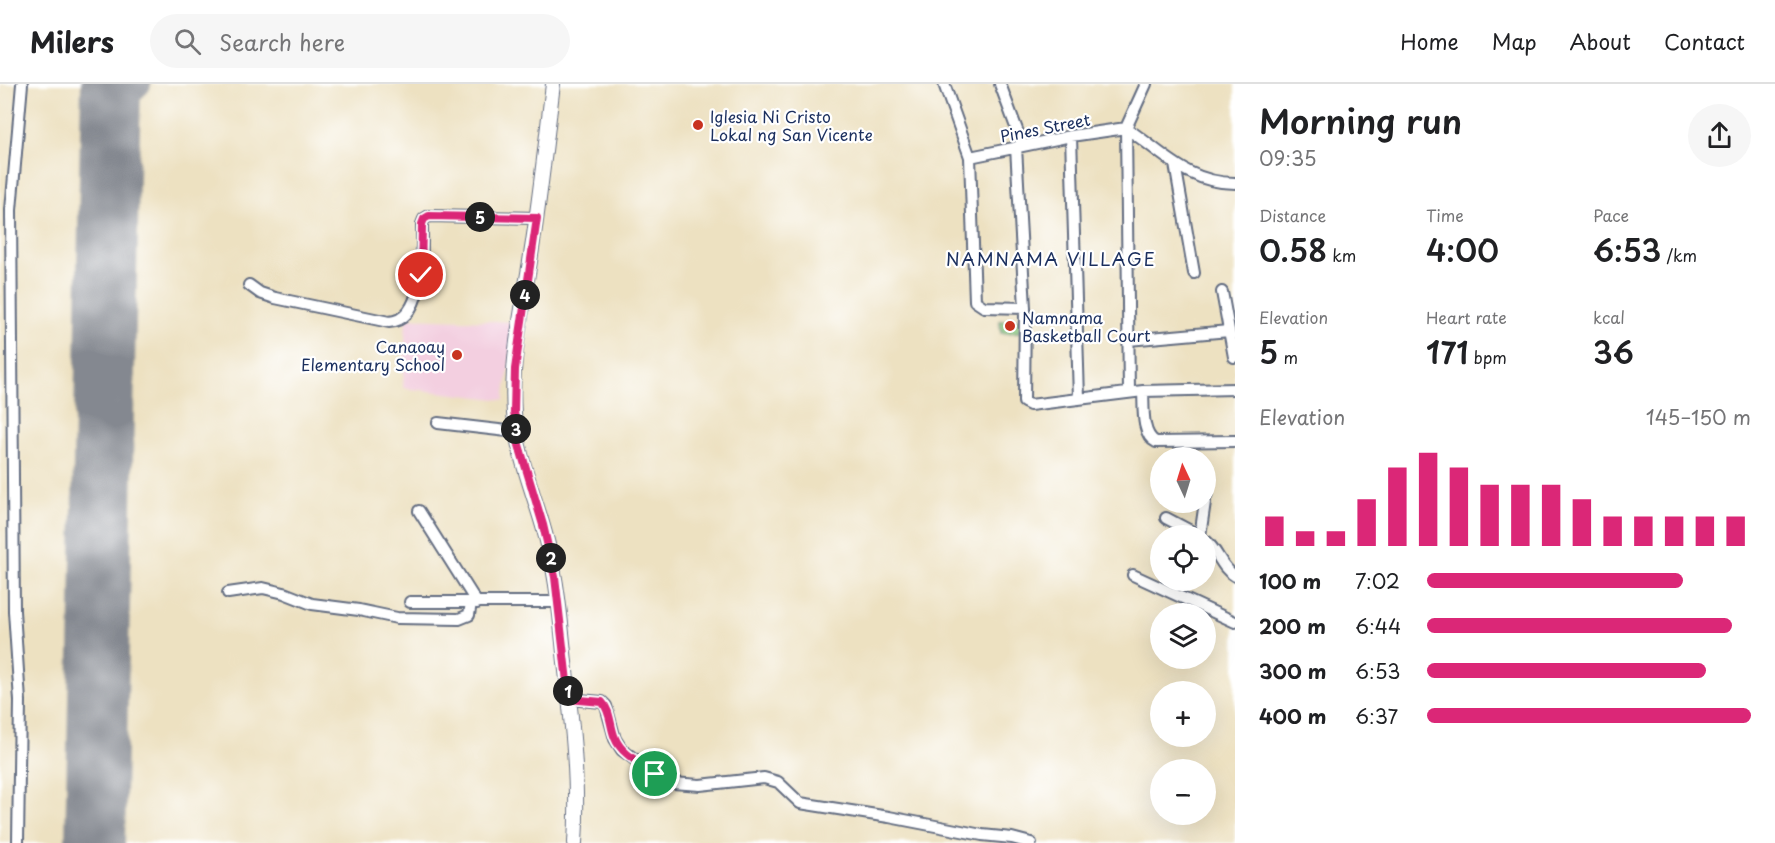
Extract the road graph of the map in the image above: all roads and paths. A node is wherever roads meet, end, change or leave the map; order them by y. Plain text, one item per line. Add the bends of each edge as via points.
1 (22, 84) edge
2 (553, 84) edge
3 (944, 84) edge
4 (1000, 84) edge
5 (1146, 84) edge
6 (1126, 128) junction
7 (1071, 136) junction
8 (1019, 147) junction
9 (970, 157) junction
10 (1175, 164) junction
11 (1235, 183) edge
12 (6, 210) edge
13 (537, 218) junction
14 (1194, 273) dead end
15 (249, 285) dead end
16 (1222, 292) dead end
17 (1025, 308) junction
18 (1229, 332) junction
19 (1128, 340) junction
20 (1234, 357) edge
21 (1235, 388) edge
22 (1143, 391) junction
23 (1129, 392) junction
24 (1079, 398) junction
25 (438, 423) dead end
26 (516, 432) junction
27 (1235, 441) edge
28 (419, 511) dead end
29 (1166, 518) dead end
30 (1179, 525) edge
31 (1216, 552) edge
32 (1133, 575) dead end
33 (1235, 576) edge
34 (228, 593) dead end
35 (410, 602) dead end
36 (558, 602) junction
37 (474, 603) junction
38 (1235, 622) edge
39 (569, 699) junction
40 (18, 843) edge
41 (574, 843) edge
42 (1031, 843) edge

1 - 12 street
2 - 13 street
3 - 9 street
4 - 8 street
5 - 6 street
6 - 7 street, Pines Street
6 - 10 street
6 - 19 street
7 - 8 street, Pines Street
7 - 24 street
8 - 9 street, Pines Street
8 - 17 street
9 - 17 street via 975,301 984,307
10 - 11 street via 1212,182
10 - 14 street
12 - 40 street via 14,611 20,700
13 - 15 street via 424,219 420,282 410,310 396,322 275,298
13 - 26 street via 515,369
16 - 18 street
17 - 24 street via 1024,402 1030,405
18 - 19 street
18 - 20 street
19 - 23 street
21 - 22 street
22 - 23 street
22 - 27 street via 1147,434 1152,440
23 - 24 street
25 - 26 street
26 - 36 street via 550,552
28 - 37 street
29 - 30 street
31 - 33 street via 1227,572
32 - 38 street
34 - 37 street via 263,588 312,604 397,618 459,620 469,615
35 - 37 street
36 - 37 street
36 - 39 street
39 - 41 street via 577,814
39 - 42 street via 602,702 622,750 673,783 700,785 764,778 778,782 800,803

